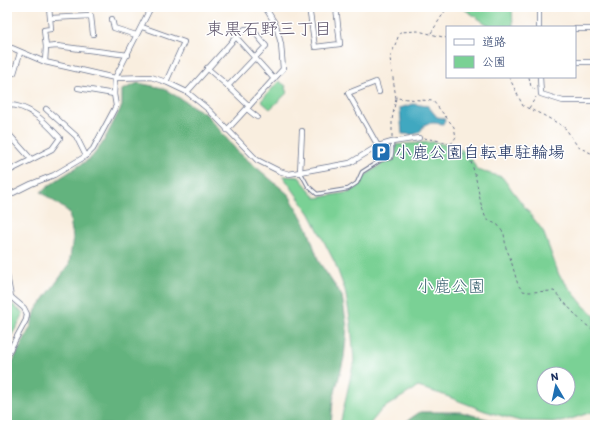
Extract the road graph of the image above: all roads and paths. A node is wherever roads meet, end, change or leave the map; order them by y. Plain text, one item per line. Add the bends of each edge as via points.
1 (49, 7) edge
2 (151, 7) edge
3 (264, 7) edge
4 (310, 7) edge
5 (336, 7) edge
6 (446, 7) edge
7 (539, 7) edge
8 (51, 18) junction
9 (112, 19) dead end
10 (539, 26) edge
11 (142, 27) junction
12 (576, 29) edge
13 (595, 29) edge
14 (93, 34) dead end
15 (430, 34) junction
16 (136, 35) junction
17 (236, 37) junction
18 (446, 38) edge
19 (46, 47) junction
20 (7, 48) edge
21 (20, 53) junction
22 (128, 54) junction
23 (255, 58) junction
24 (44, 62) junction
25 (576, 62) edge
26 (595, 62) edge
27 (207, 68) junction
28 (7, 72) edge
29 (115, 78) junction
30 (509, 78) edge
31 (529, 78) edge
32 (540, 78) edge
33 (274, 79) junction
34 (166, 82) junction
35 (228, 86) junction
36 (78, 88) dead end
37 (187, 92) junction
38 (379, 92) dead end
39 (114, 94) junction
40 (541, 94) junction
41 (396, 98) junction
42 (595, 101) edge
43 (7, 105) edge
44 (248, 108) junction
45 (46, 109) dead end
46 (529, 109) junction
47 (257, 117) dead end
48 (227, 130) junction
49 (302, 131) dead end
50 (7, 132) edge
51 (419, 138) joint
52 (392, 142) junction
53 (451, 144) junction
54 (378, 146) junction
55 (595, 155) edge
56 (86, 156) junction
57 (31, 159) junction
58 (7, 172) edge
59 (300, 172) junction
60 (7, 196) edge
61 (7, 275) edge
62 (595, 331) edge
63 (7, 355) edge

1 - 8 street
2 - 11 street
3 - 33 street via 276,25 281,44 284,69
4 - 5 street via 315,47 340,44
6 - 15 path
7 - 10 street
8 - 14 street via 91,16
8 - 19 street via 51,29 44,30
9 - 16 street via 114,28
11 - 16 street
11 - 34 street via 184,42
12 - 13 street
15 - 18 path
15 - 41 path via 418,31 398,34 390,58
16 - 22 street
17 - 23 street
17 - 23 street via 245,29 252,29 266,46
17 - 27 street
19 - 22 street
19 - 24 street
20 - 21 street
21 - 24 street
21 - 28 street via 14,73
22 - 29 street
23 - 33 street
23 - 35 street
24 - 29 street
25 - 26 street
27 - 35 street
27 - 37 street
29 - 34 street via 151,77
29 - 39 street
30 - 46 path via 523,106
31 - 40 path via 531,87
32 - 40 street
33 - 44 street
34 - 37 street
35 - 44 street
36 - 39 street
37 - 48 street via 209,110
38 - 54 street via 376,82 348,93
39 - 56 street via 116,106 93,149
40 - 42 street via 564,101
40 - 46 path
41 - 52 path
41 - 53 path via 433,100 454,127 456,138
43 - 57 street via 15,104 42,119 60,138 52,149
44 - 47 street
44 - 48 street
45 - 56 street via 76,136
46 - 55 path via 561,125 578,147
48 - 59 street via 257,160 279,171 290,174
49 - 59 street
50 - 57 street
51 - 52 street
51 - 53 path
52 - 54 street
52 - 59 lane via 390,158 381,160 362,172 357,183 348,189 317,194 308,186
53 - 62 path via 471,162 486,219 498,225 504,234 518,285 529,292 554,291 582,322
54 - 59 street via 350,163
56 - 60 street
57 - 58 street
61 - 63 street via 11,297 27,314

